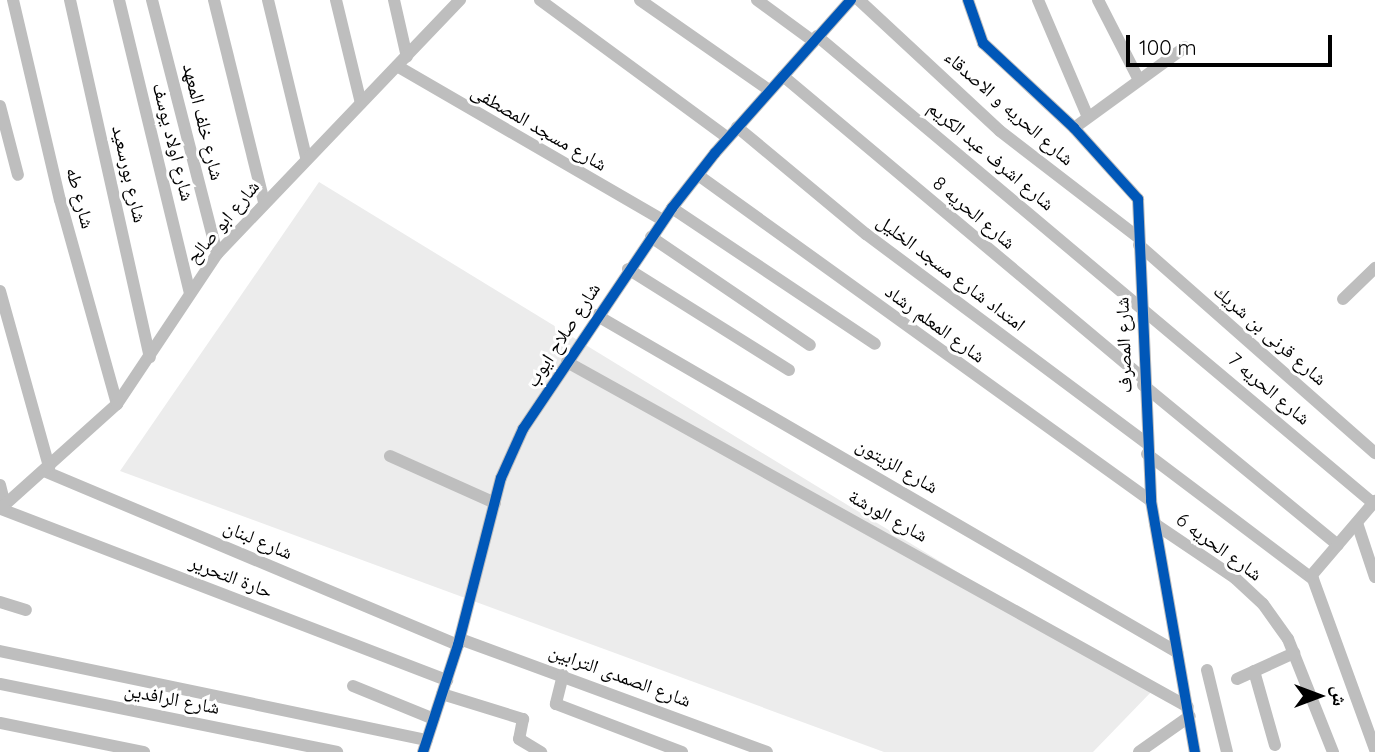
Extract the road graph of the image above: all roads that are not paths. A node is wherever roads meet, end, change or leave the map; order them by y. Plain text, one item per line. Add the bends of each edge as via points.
1 (13, 0) edge
2 (69, 0) edge
3 (119, 0) edge
4 (152, 0) edge
5 (214, 0) edge
6 (268, 0) edge
7 (336, 0) edge
8 (394, 0) edge
9 (459, 0) edge
10 (540, 0) edge
11 (640, 0) edge
12 (757, 0) edge
13 (781, 0) edge
14 (851, 0) edge
15 (859, 0) edge
16 (968, 0) edge
17 (1038, 0) edge
18 (1098, 0) edge
19 (775, 13) junction
20 (815, 38) junction
21 (1185, 47) dead end
22 (402, 62) junction
23 (783, 76) junction
24 (1139, 80) junction
25 (769, 90) junction
26 (360, 103) junction
27 (0, 106) edge
28 (1088, 117) junction
29 (1074, 128) junction
30 (733, 132) junction
31 (306, 157) junction
32 (19, 175) dead end
33 (698, 175) junction
34 (264, 202) junction
35 (672, 208) junction
36 (663, 220) junction
37 (651, 237) junction
38 (1139, 242) junction
39 (217, 254) junction
40 (1375, 268) edge
41 (628, 269) junction
42 (0, 291) edge
43 (190, 293) junction
44 (1343, 299) dead end
45 (1139, 305) junction
46 (596, 315) junction
47 (875, 344) dead end
48 (810, 345) dead end
49 (150, 357) junction
50 (567, 362) junction
51 (789, 370) dead end
52 (1143, 381) junction
53 (117, 404) junction
54 (1147, 449) junction
55 (1375, 453) edge
56 (390, 456) dead end
57 (46, 469) junction
58 (0, 485) edge
59 (1151, 501) junction
60 (1374, 502) edge
61 (495, 503) junction
62 (2, 508) edge
63 (1356, 523) junction
64 (1155, 524) junction
65 (1338, 545) junction
66 (1311, 576) junction
67 (1375, 577) edge
68 (0, 602) edge
69 (26, 610) dead end
70 (459, 642) junction
71 (0, 651) edge
72 (1177, 652) junction
73 (1294, 653) junction
74 (1207, 670) dead end
75 (1254, 671) junction
76 (563, 675) junction
77 (1237, 679) dead end
78 (447, 680) junction
79 (0, 684) edge
80 (353, 686) dead end
81 (442, 694) junction
82 (1189, 712) junction
83 (434, 719) junction
84 (0, 723) edge
85 (1275, 745) dead end
86 (426, 748) edge
87 (1375, 749) edge
88 (144, 752) edge
89 (337, 752) edge
90 (541, 752) edge
91 (681, 752) edge
92 (767, 752) edge
93 (1139, 752) edge
94 (1195, 752) edge
95 (1227, 752) edge
96 (1333, 752) edge

1 - 53 street, شارع طه via 60,200
2 - 49 street, شارع بورسعيد
3 - 43 street, شارع اولاد يوسف
4 - 39 street, شارع خلف المعهد
5 - 34 street
6 - 31 street
7 - 26 street
8 - 22 street
9 - 22 street, شارع ابو صالح
10 - 30 street, امتداد شارع مسجد الخليل
11 - 25 street
12 - 19 street, شارع اشرف عبد الكريم
13 - 19 street
14 - 20 street, شارع صلاح ايوب
15 - 38 street, شارع الحريه و الاصدقاء via 1000,131
16 - 29 street, شارع المصرف via 983,43
17 - 28 street
18 - 24 street
19 - 20 street, شارع اشرف عبد الكريم
20 - 23 street, شارع صلاح ايوب
20 - 45 street, شارع اشرف عبد الكريم
21 - 24 street
22 - 26 street, شارع ابو صالح
22 - 36 street, شارع مسجد المصطفى
23 - 25 street, شارع صلاح ايوب
23 - 52 street, شارع الحريه 8
24 - 28 street
25 - 30 street, شارع صلاح ايوب
26 - 31 street, شارع ابو صالح
27 - 32 street
28 - 29 street
29 - 38 street, شارع المصرف via 1133,191
30 - 33 street, شارع صلاح ايوب
30 - 54 street, امتداد شارع مسجد الخليل
31 - 34 street, شارع ابو صالح
33 - 35 street, شارع صلاح ايوب
33 - 59 street, شارع المعلم رشاد
34 - 39 street, شارع ابو صالح
35 - 36 street, شارع صلاح ايوب
35 - 47 street
36 - 37 street, شارع صلاح ايوب
37 - 41 street, شارع صلاح ايوب
37 - 48 street
38 - 45 street, شارع المصرف
38 - 55 street, شارع قرنى بن شريك
39 - 43 street, شارع ابو صالح
40 - 44 street
41 - 46 street, شارع صلاح ايوب
41 - 51 street
42 - 57 street
43 - 49 street, شارع ابو صالح
45 - 52 street, شارع المصرف
45 - 60 street, شارع الحريه 7
46 - 50 street, شارع صلاح ايوب
46 - 72 street, شارع الزيتون
49 - 53 street, شارع ابو صالح
50 - 61 street, شارع صلاح ايوب via 510,453
50 - 82 street, شارع الورشة
52 - 54 street, شارع المصرف
52 - 65 street, شارع الحريه 8
53 - 57 street, شارع ابو صالح
54 - 59 street, شارع المصرف
54 - 66 street, امتداد شارع مسجد الخليل
56 - 61 street
57 - 62 street, شارع ابو صالح
57 - 70 street, شارع لبنان
58 - 62 street
59 - 64 street, شارع المصرف
60 - 63 street
61 - 70 street, شارع صلاح ايوب
62 - 78 street, حارة التحرير
63 - 65 street
63 - 67 street
64 - 72 street, شارع المصرف
64 - 73 street, شارع الحريه 6 via 1239,582 1279,626
65 - 66 street
66 - 87 street
68 - 69 street
70 - 76 street, شارع الصمدى الترابين
70 - 78 street, شارع صلاح ايوب
71 - 86 street
72 - 82 street, شارع المصرف
73 - 75 street
73 - 96 street, شارع الحريه 6
74 - 95 street
75 - 77 street
75 - 85 street
76 - 91 street via 556,704
76 - 92 street, شارع الصمدى الترابين
78 - 81 street, شارع صلاح ايوب
79 - 89 street, شارع الرافدين
80 - 83 street
81 - 83 street, شارع صلاح ايوب
81 - 90 street via 521,717 519,739
82 - 93 street
82 - 94 street, شارع المصرف
83 - 86 street, شارع صلاح ايوب
84 - 88 street

